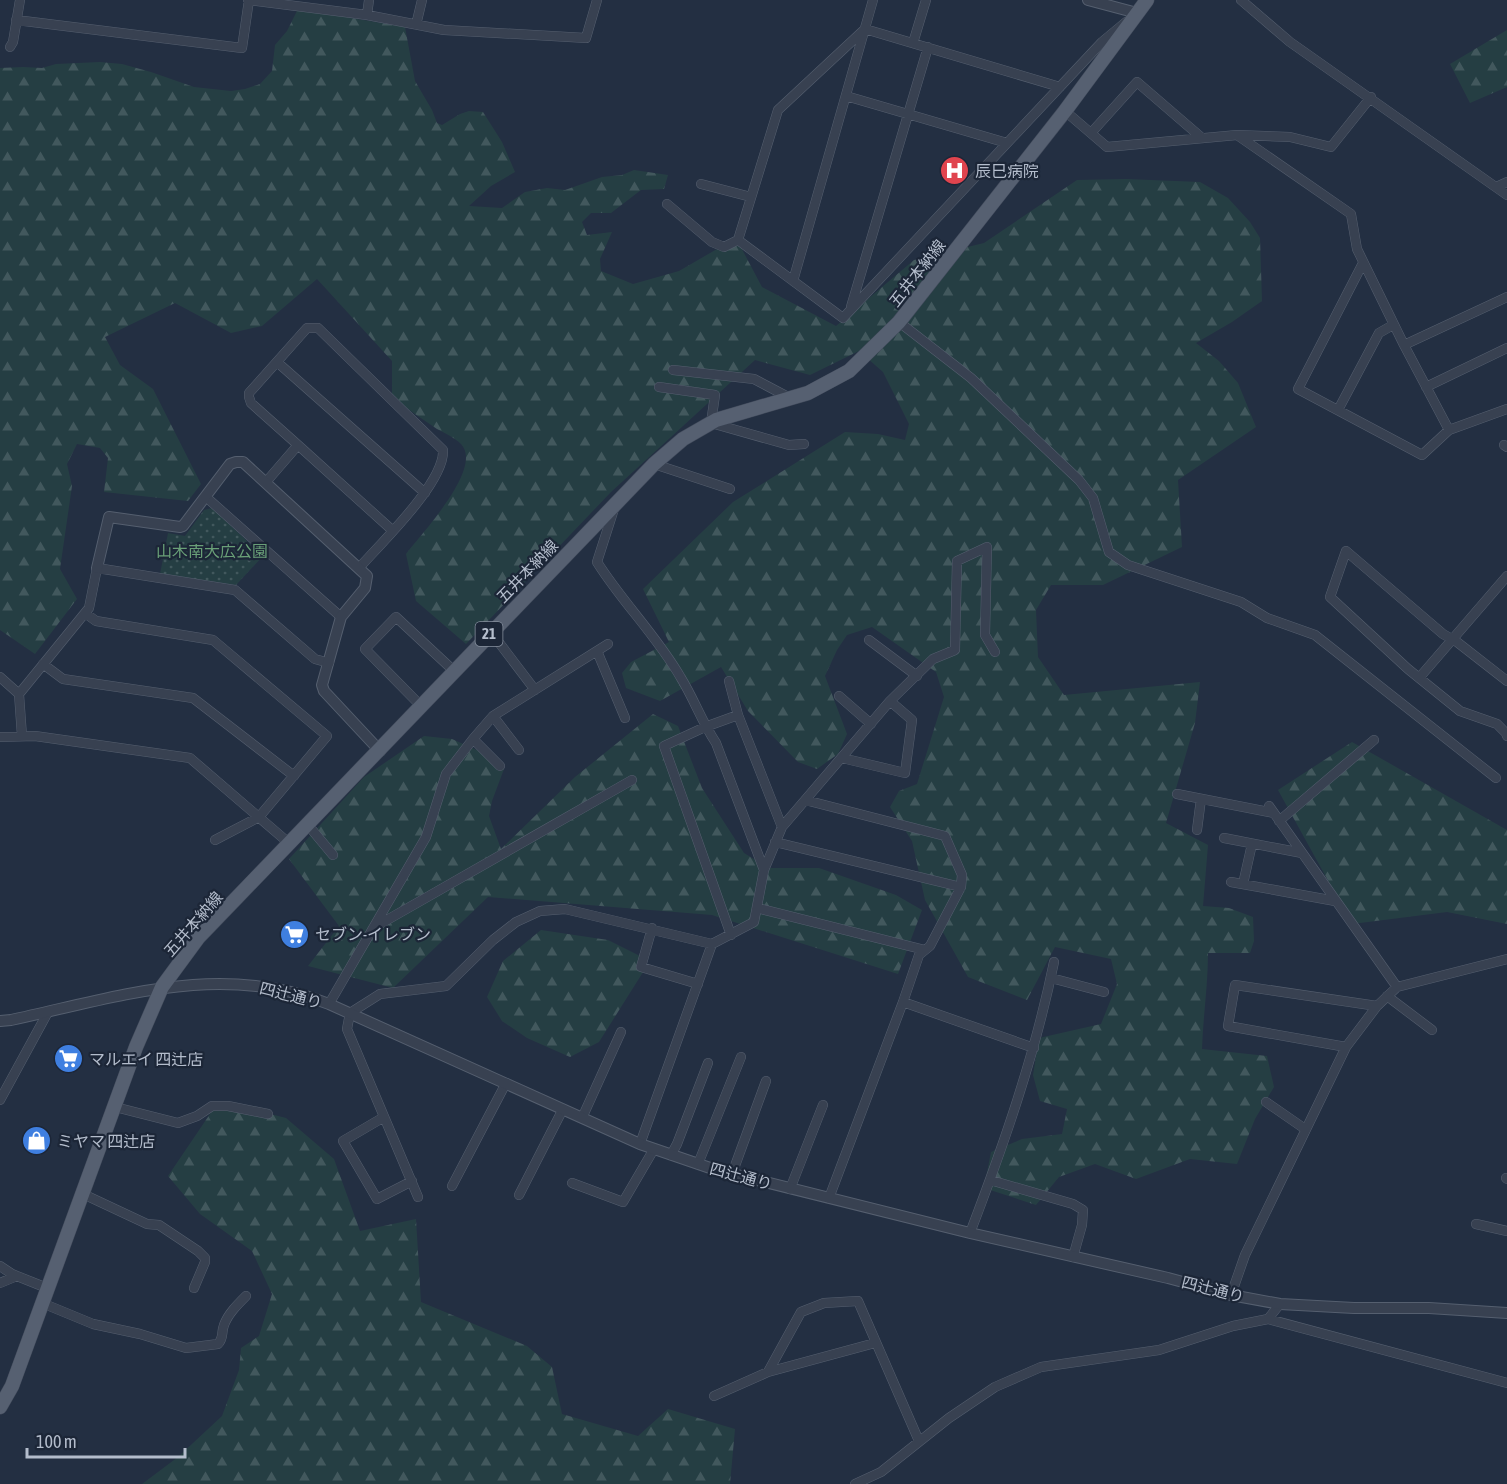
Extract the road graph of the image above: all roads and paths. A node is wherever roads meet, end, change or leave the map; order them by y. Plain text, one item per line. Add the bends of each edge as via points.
1 (20, 0) edge
2 (248, 0) edge
3 (369, 0) edge
4 (422, 0) edge
5 (597, 0) edge
6 (873, 0) edge
7 (926, 0) edge
8 (1088, 0) edge
9 (1146, 0) edge
10 (1241, 0) edge
11 (313, 4) edge
12 (1137, 13) junction
13 (367, 15) junction
14 (16, 20) junction
15 (416, 25) junction
16 (865, 28) junction
17 (913, 43) junction
18 (10, 47) dead end
19 (928, 47) junction
20 (1060, 87) junction
21 (846, 96) junction
22 (1371, 97) junction
23 (1065, 111) junction
24 (908, 114) junction
25 (1091, 133) junction
26 (1237, 135) junction
27 (1202, 138) junction
28 (1007, 143) junction
29 (1507, 182) edge
30 (701, 184) dead end
31 (1496, 187) junction
32 (1507, 195) edge
33 (751, 197) junction
34 (667, 204) dead end
35 (738, 240) junction
36 (1363, 262) junction
37 (793, 281) junction
38 (1506, 301) edge
39 (851, 310) junction
40 (899, 322) junction
41 (1394, 325) junction
42 (1404, 345) junction
43 (1507, 348) edge
44 (278, 362) junction
45 (673, 370) dead end
46 (658, 387) dead end
47 (1426, 387) junction
48 (790, 398) junction
49 (1507, 409) edge
50 (1338, 410) junction
51 (711, 423) junction
52 (1449, 430) junction
53 (804, 444) dead end
54 (298, 445) junction
55 (654, 464) junction
56 (266, 482) junction
57 (730, 489) dead end
58 (425, 493) junction
59 (206, 497) junction
60 (616, 502) junction
61 (392, 530) junction
62 (98, 568) junction
63 (359, 568) junction
64 (1507, 576) edge
65 (85, 613) junction
66 (341, 617) junction
67 (491, 633) junction
68 (1453, 639) junction
69 (869, 640) dead end
70 (609, 644) dead end
71 (597, 651) junction
72 (995, 652) dead end
73 (328, 663) junction
74 (43, 664) junction
75 (454, 671) junction
76 (917, 676) junction
77 (0, 677) edge
78 (1419, 678) junction
79 (729, 681) dead end
80 (1507, 681) edge
81 (535, 690) junction
82 (19, 694) junction
83 (839, 696) dead end
84 (890, 701) junction
85 (421, 706) junction
86 (738, 715) junction
87 (493, 716) junction
88 (625, 718) dead end
89 (871, 724) junction
90 (705, 726) junction
91 (22, 736) junction
92 (1507, 736) edge
93 (0, 737) edge
94 (473, 740) junction
95 (1374, 740) dead end
96 (519, 750) dead end
97 (380, 751) junction
98 (842, 758) junction
99 (500, 766) dead end
100 (294, 776) junction
101 (1496, 778) dead end
102 (632, 780) dead end
103 (1177, 794) dead end
104 (1200, 799) junction
105 (805, 800) junction
106 (1274, 813) junction
107 (259, 817) junction
108 (308, 825) junction
109 (782, 827) junction
110 (1197, 830) dead end
111 (1224, 838) dead end
112 (215, 840) dead end
113 (775, 842) junction
114 (290, 844) junction
115 (1252, 844) junction
116 (1302, 853) junction
117 (333, 855) dead end
118 (764, 870) junction
119 (1231, 882) dead end
120 (1243, 884) junction
121 (961, 887) junction
122 (1335, 901) junction
123 (757, 908) junction
124 (652, 928) junction
125 (371, 929) junction
126 (731, 935) junction
127 (712, 944) junction
128 (925, 950) junction
129 (1507, 959) edge
130 (1054, 962) dead end
131 (1051, 978) junction
132 (698, 984) junction
133 (162, 987) junction
134 (1397, 987) junction
135 (1104, 992) dead end
136 (1387, 996) junction
137 (903, 1002) junction
138 (328, 1004) junction
139 (1377, 1006) junction
140 (48, 1012) junction
141 (350, 1013) junction
142 (0, 1021) edge
143 (1432, 1030) dead end
144 (621, 1032) dead end
145 (1346, 1047) junction
146 (1035, 1048) junction
147 (741, 1057) dead end
148 (708, 1063) dead end
149 (766, 1081) dead end
150 (506, 1083) junction
151 (0, 1100) edge
152 (1266, 1102) dead end
153 (824, 1105) dead end
154 (115, 1107) junction
155 (563, 1109) junction
156 (268, 1114) dead end
157 (384, 1117) junction
158 (582, 1118) junction
159 (1305, 1129) junction
160 (640, 1144) junction
161 (654, 1149) junction
162 (671, 1155) junction
163 (698, 1164) junction
164 (732, 1174) junction
165 (990, 1180) junction
166 (412, 1181) junction
167 (572, 1183) dead end
168 (452, 1186) dead end
169 (790, 1189) junction
170 (83, 1194) junction
171 (519, 1195) dead end
172 (418, 1197) dead end
173 (829, 1198) junction
174 (1476, 1224) dead end
175 (1507, 1231) edge
176 (970, 1233) junction
177 (1073, 1257) junction
178 (0, 1266) edge
179 (17, 1276) junction
180 (0, 1283) edge
181 (194, 1287) dead end
182 (47, 1288) junction
183 (1231, 1295) junction
184 (246, 1296) dead end
185 (42, 1304) junction
186 (1280, 1304) junction
187 (1507, 1313) edge
188 (1268, 1319) junction
189 (875, 1343) junction
190 (768, 1372) junction
191 (1507, 1383) edge
192 (714, 1396) dead end
193 (0, 1407) edge
194 (920, 1441) junction
195 (855, 1484) edge

1 - 14 street
2 - 11 street
2 - 14 street via 242,48
3 - 13 street
4 - 15 street
5 - 15 street via 586,38
6 - 16 street
7 - 17 street
8 - 12 street
9 - 12 main road, 五井本納線 / 21
10 - 22 street via 1290,42
11 - 13 street
12 - 20 street via 1102,42
12 - 23 main road, 五井本納線 / 21
13 - 15 street
14 - 18 street
16 - 17 street
16 - 21 street
16 - 33 street via 778,110
17 - 19 street
19 - 20 street
19 - 24 street
20 - 28 street
21 - 24 street
21 - 37 street
22 - 26 street via 1331,147 1290,137
22 - 31 street
23 - 25 street
23 - 40 main road, 五井本納線 / 21
24 - 28 street
24 - 39 street
25 - 27 street via 1107,147
25 - 27 street via 1137,82
26 - 27 street
26 - 36 street via 1352,214
28 - 39 street
29 - 31 street
30 - 33 street
31 - 32 street
33 - 35 street
34 - 35 street via 712,242 724,248
35 - 37 street
36 - 41 street
36 - 50 street via 1298,389
37 - 39 street via 843,318
38 - 42 street
40 - 48 main road, 五井本納線 / 21 via 849,371
40 - 101 street via 971,378 1080,480 1093,498 1109,552 1128,565 1241,602 1267,618 1315,635
41 - 42 street
41 - 50 street via 1379,333
42 - 47 street
43 - 47 street
44 - 54 street via 249,397
44 - 58 street
44 - 58 street via 308,328 318,328 443,450 443,458
45 - 48 street via 754,379
46 - 51 street via 715,395
47 - 52 street
48 - 51 main road, 五井本納線 / 21
49 - 52 street
50 - 52 street via 1422,454
51 - 53 street via 789,445
51 - 55 main road, 五井本納線 / 21 via 683,439
54 - 56 street
54 - 61 street
55 - 57 street
55 - 60 main road, 五井本納線 / 21
56 - 59 street via 243,462 236,462 230,464
56 - 63 street
58 - 61 street
59 - 62 street via 187,524 180,527 109,517
59 - 66 street
60 - 67 main road, 五井本納線 / 21
60 - 90 street via 597,562 681,678
61 - 63 street
62 - 65 street
62 - 73 street via 235,590 315,659
63 - 66 street via 367,576 365,588
64 - 68 street
65 - 74 street
65 - 100 street via 96,621 213,640 327,736
66 - 73 street
67 - 75 main road, 五井本納線 / 21
67 - 81 street
68 - 78 street
68 - 78 street via 1346,551 1330,597
68 - 80 street
69 - 76 street
70 - 71 street
71 - 81 street
71 - 88 street
72 - 76 street via 985,635 987,547 957,561 955,650 933,659
73 - 97 street via 324,691
74 - 82 street
74 - 100 street via 63,679 193,698
75 - 85 main road, 五井本納線 / 21
75 - 85 street via 396,617 365,649
76 - 84 street
77 - 82 street
78 - 92 street via 1460,711 1497,724
79 - 86 street
81 - 87 street
82 - 91 street
83 - 89 street
84 - 89 street
84 - 98 street via 912,720 905,773
85 - 97 main road, 五井本納線 / 21
86 - 90 street
86 - 109 street
87 - 94 street
87 - 96 street
89 - 98 street
90 - 118 street via 716,743
90 - 126 street via 664,746
91 - 93 street
91 - 107 street via 190,758
94 - 99 street
94 - 125 street via 446,774 426,837
95 - 106 street
97 - 108 main road, 五井本納線 / 21
98 - 105 street
100 - 107 street
102 - 125 street
103 - 104 street
104 - 106 street
104 - 110 street
105 - 109 street
105 - 121 street via 945,836 962,875
106 - 116 street
107 - 112 street
107 - 114 street
108 - 114 main road, 五井本納線 / 21
108 - 117 street
109 - 113 street
111 - 115 street
113 - 118 street
113 - 121 street
114 - 133 main road, 五井本納線 / 21 via 198,938
115 - 116 street
115 - 120 street
116 - 122 street
118 - 123 street
119 - 120 street
120 - 122 street
121 - 128 street
122 - 134 street
123 - 126 street via 754,922
123 - 128 street
124 - 127 street
124 - 132 street via 641,967
124 - 141 street via 565,909 540,911 516,922 446,986 380,994
125 - 138 street
126 - 127 street
127 - 132 street
128 - 137 street via 919,955
129 - 134 street
130 - 131 street
131 - 135 street
131 - 146 street
132 - 160 street
133 - 138 street, 四辻通り via 210,982 247,984 290,991
133 - 140 street, 四辻通り
133 - 154 main road, 五井本納線 / 21
134 - 136 street
136 - 139 street
136 - 143 street
137 - 146 street
137 - 173 street
138 - 141 street, 四辻通り
139 - 145 street
139 - 145 street via 1235,985 1228,1026
140 - 142 street, 四辻通り
140 - 151 street
141 - 150 street, 四辻通り
141 - 157 street via 346,1029
144 - 158 street
145 - 159 street
146 - 165 street
147 - 163 street
148 - 162 street
149 - 164 street
150 - 155 street, 四辻通り
150 - 168 street
152 - 159 street
153 - 169 street
154 - 156 street via 178,1123 212,1106
154 - 170 main road, 五井本納線 / 21
155 - 158 street, 四辻通り
155 - 171 street
157 - 166 street
157 - 166 street via 343,1141 377,1199
158 - 160 street, 四辻通り
159 - 183 street via 1245,1256
160 - 161 street, 四辻通り
161 - 162 street, 四辻通り
161 - 167 street via 623,1202
162 - 163 street, 四辻通り
163 - 164 street, 四辻通り
164 - 169 street, 四辻通り
165 - 176 street
165 - 177 street via 1083,1210
166 - 172 street
169 - 173 street, 四辻通り
170 - 181 street via 147,1224 159,1225 198,1251 205,1262
170 - 182 main road, 五井本納線 / 21
173 - 176 street, 四辻通り
174 - 175 street
176 - 177 street, 四辻通り
177 - 183 street, 四辻通り
178 - 179 street
179 - 180 street
179 - 182 street
182 - 185 main road, 五井本納線 / 21
183 - 186 street, 四辻通り
184 - 185 street via 223,1326 223,1339 218,1344 186,1348 93,1324
185 - 193 main road, 五井本納線 / 21 via 12,1386
186 - 187 street, 四辻通り
186 - 188 street
188 - 191 street
188 - 194 street via 1159,1350 1041,1367 995,1387
189 - 190 street
189 - 190 street via 858,1301 824,1303 801,1312
189 - 194 street
190 - 192 street
194 - 195 street via 881,1472

